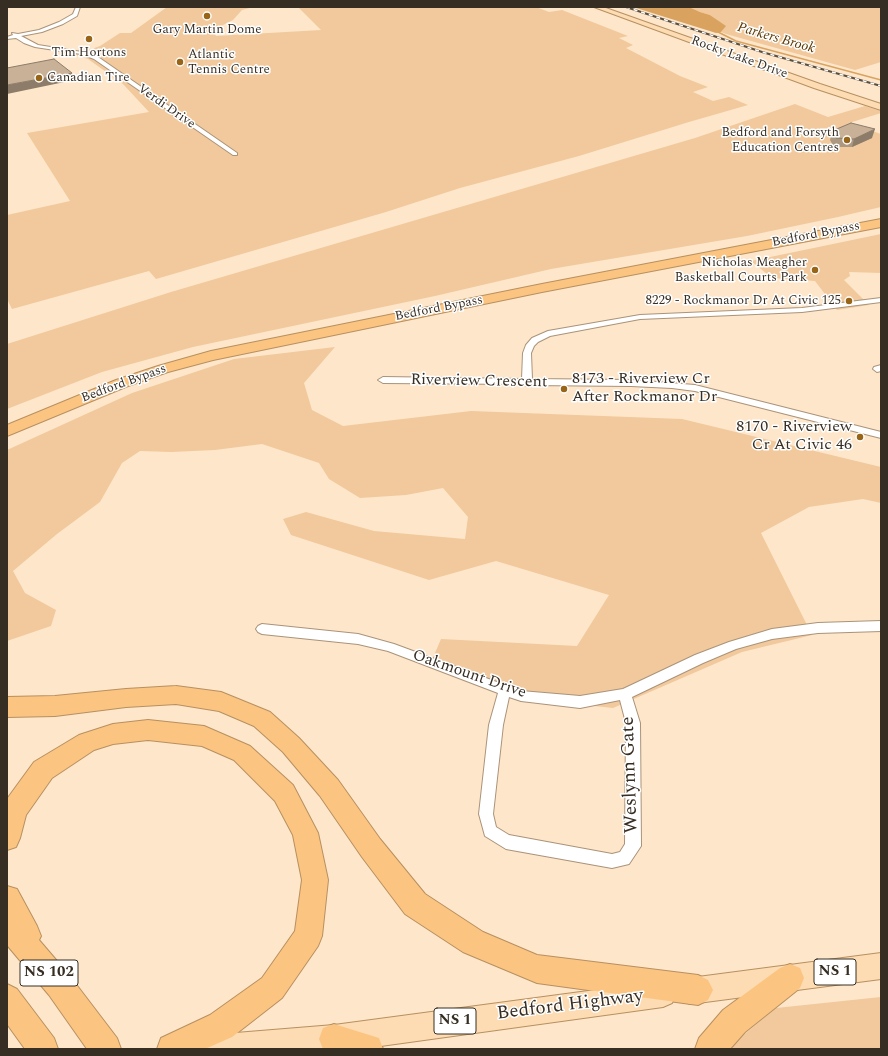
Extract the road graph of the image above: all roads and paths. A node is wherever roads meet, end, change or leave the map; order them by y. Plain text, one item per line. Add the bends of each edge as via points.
1 (78, 7) edge
2 (598, 7) edge
3 (68, 13) dead end
4 (38, 32) junction
5 (15, 35) junction
6 (7, 38) edge
7 (29, 43) junction
8 (881, 107) edge
9 (235, 154) dead end
10 (881, 218) edge
11 (881, 223) edge
12 (881, 300) edge
13 (383, 380) dead end
14 (527, 383) junction
15 (7, 424) edge
16 (7, 431) edge
17 (881, 435) edge
18 (881, 626) edge
19 (262, 630) dead end
20 (506, 691) junction
21 (625, 694) junction
22 (7, 707) edge
23 (7, 838) edge
24 (7, 900) edge
25 (7, 924) edge
26 (881, 966) edge
27 (790, 978) junction
28 (698, 990) junction
29 (10, 1004) edge
30 (88, 1024) junction
31 (334, 1039) junction
32 (43, 1049) edge
33 (106, 1049) edge
34 (172, 1049) edge
35 (211, 1049) edge
36 (368, 1049) edge
37 (710, 1049) edge

1 - 4 street via 69,19
2 - 8 main road, Rocky Lake Drive
3 - 5 street via 46,26
4 - 5 street
4 - 7 street via 28,37
5 - 6 street
5 - 7 street, Verdi Drive
6 - 7 street
7 - 9 street, Verdi Drive via 96,58
10 - 15 highway, Bedford Bypass via 294,331 219,348 121,378
11 - 16 highway, Bedford Bypass via 542,288 211,356 122,383
12 - 14 street via 802,310 640,317 548,334 535,340 530,346 527,353
13 - 14 street, Riverview Crescent
14 - 17 street, Riverview Crescent via 631,384 695,388
18 - 21 street, Oakmount Drive via 818,628 765,636 733,645
19 - 20 street, Oakmount Drive via 364,640 390,647
20 - 21 street, Oakmount Drive via 521,696 580,702
20 - 21 street, Weslynn Gate via 499,709 494,740 486,814 490,831 506,842 612,861 624,859 633,846 633,723
22 - 28 highway via 55,706 176,695 221,702 262,719 291,745 329,788 415,904 473,942 537,968
23 - 34 highway via 14,810 43,770 87,742 113,734 148,730 204,736 242,754 284,793 305,833 314,880 308,936 272,988 221,1026
24 - 30 highway via 34,947
25 - 30 highway, NS 102 via 59,985
26 - 27 main road, Bedford Highway / NS 1
27 - 28 main road, Bedford Highway / NS 1
27 - 37 highway via 734,1021
28 - 31 main road, Bedford Highway / NS 1
29 - 32 highway
30 - 33 highway, NS 102
31 - 35 main road, Bedford Highway / NS 1
31 - 36 highway

